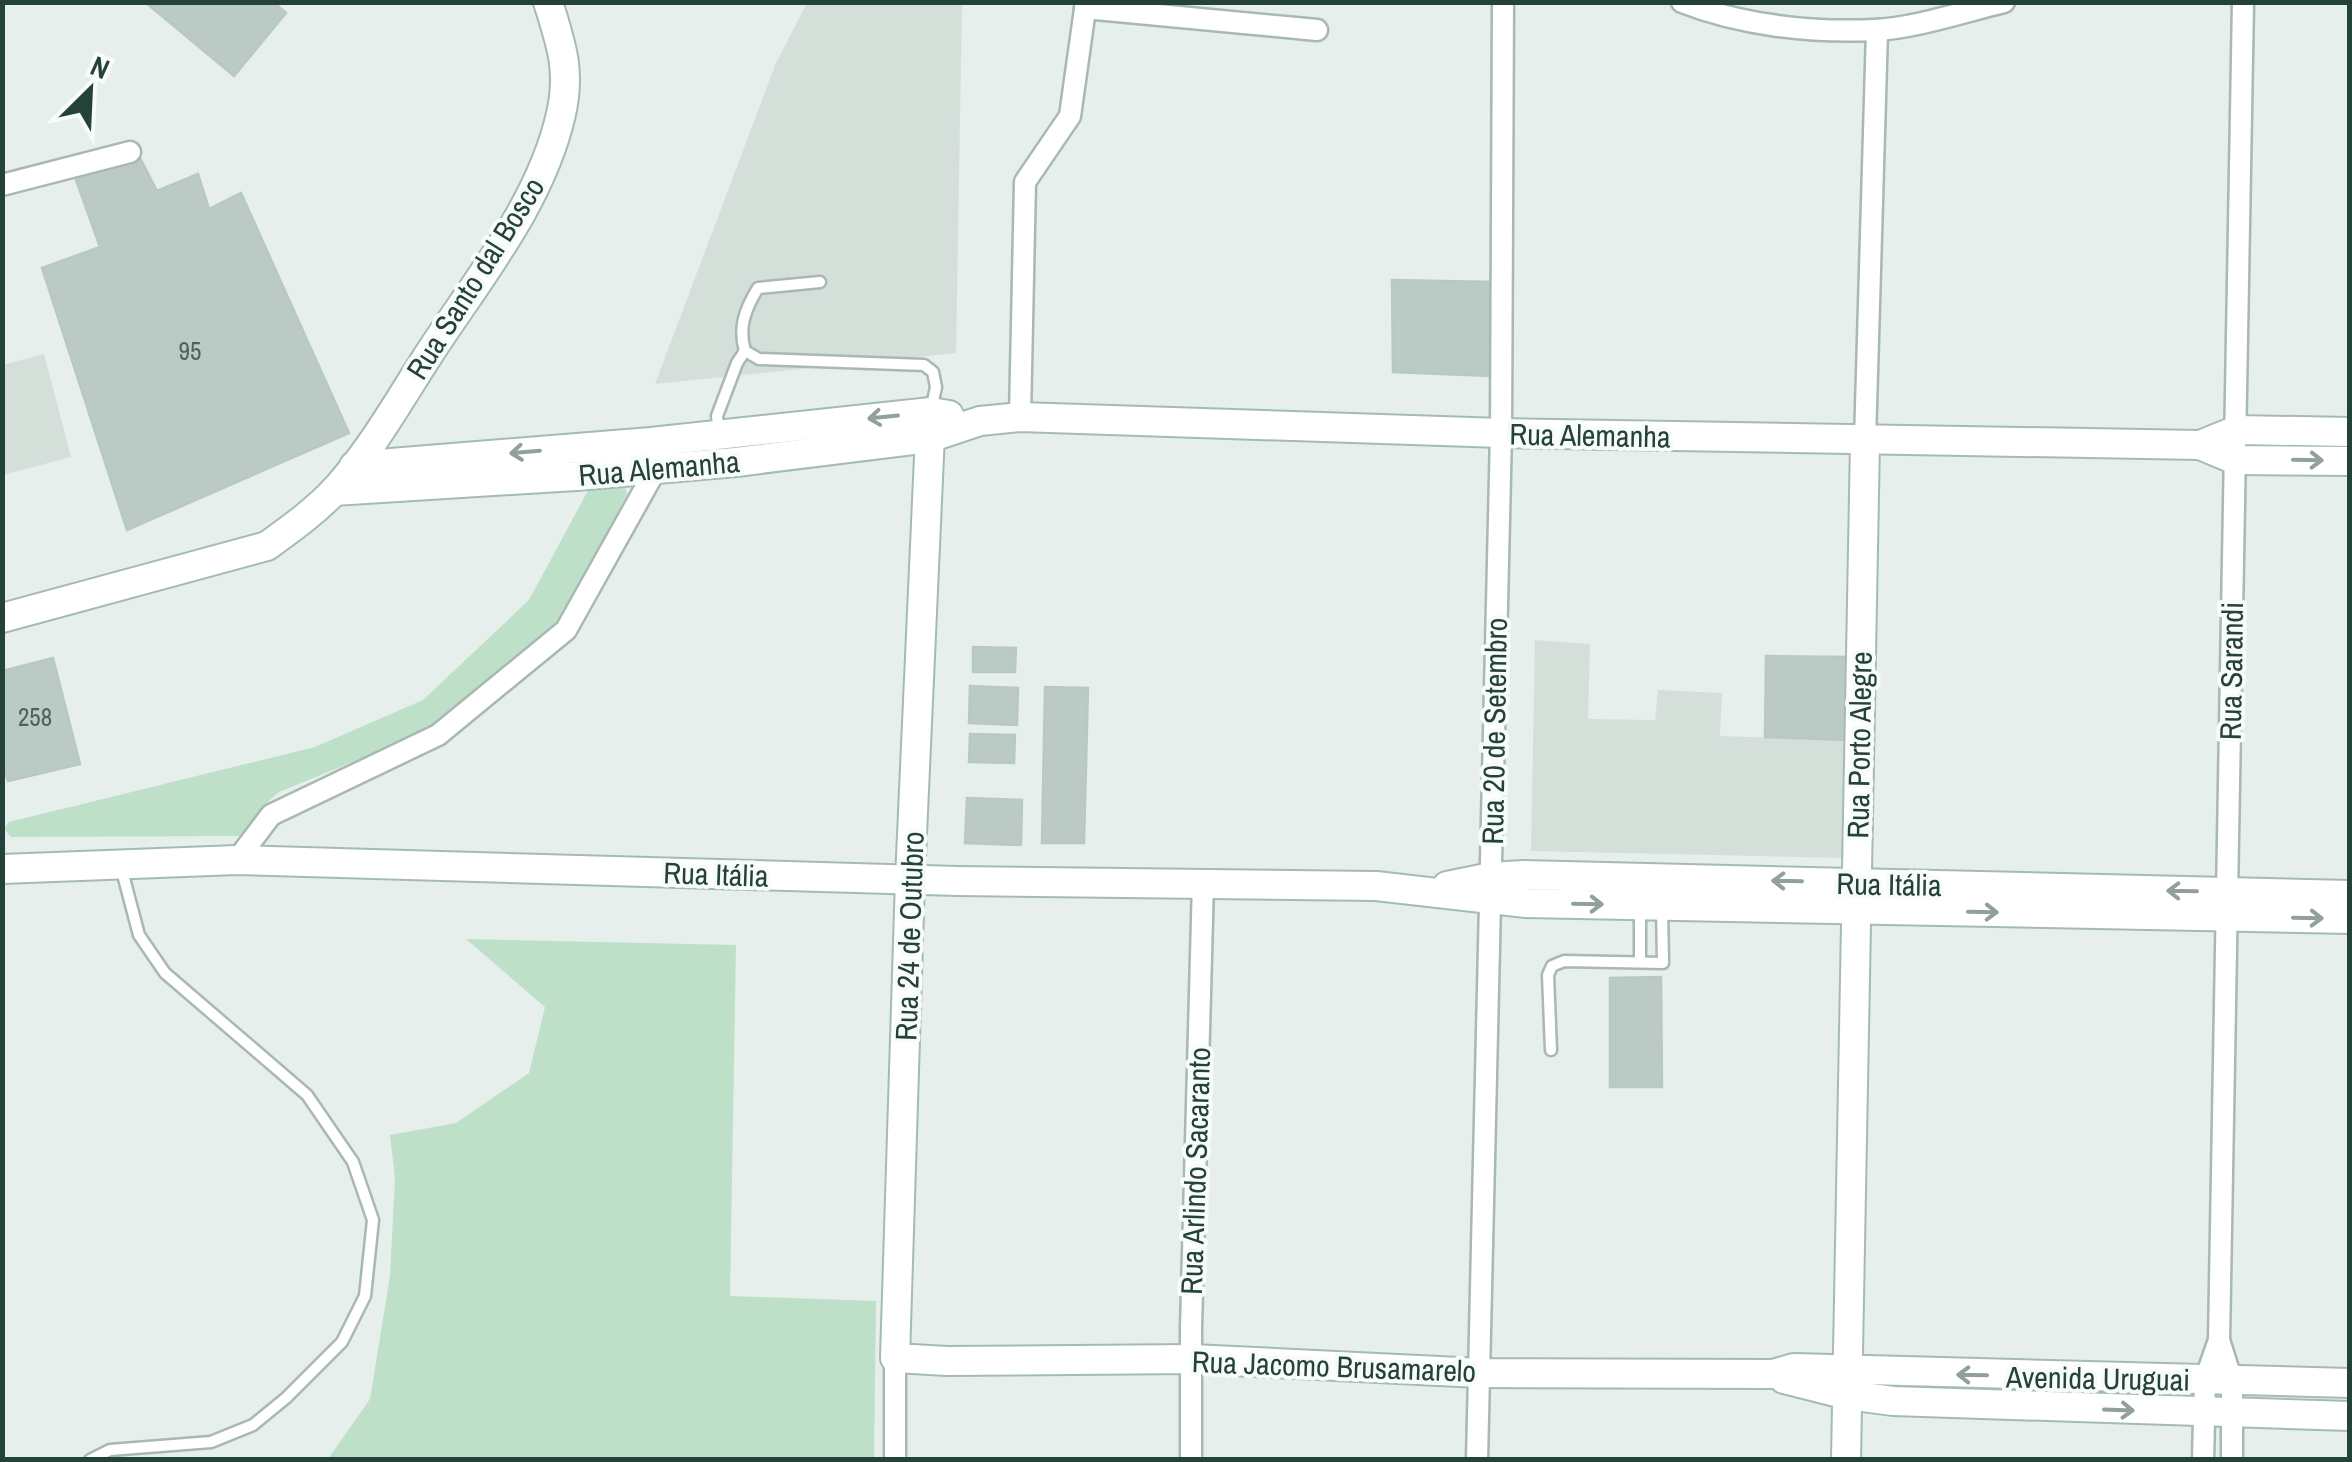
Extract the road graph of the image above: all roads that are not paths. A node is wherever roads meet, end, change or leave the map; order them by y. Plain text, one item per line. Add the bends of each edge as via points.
1 (548, 2) edge
2 (1503, 2) edge
3 (1682, 2) edge
4 (2004, 2) edge
5 (2243, 2) edge
6 (1085, 5) edge
7 (1317, 30) dead end
8 (1877, 30) junction
9 (130, 152) dead end
10 (2, 186) edge
11 (820, 282) dead end
12 (746, 351) junction
13 (1020, 418) junction
14 (930, 425) junction
15 (2236, 430) junction
16 (2350, 432) edge
17 (1501, 433) junction
18 (720, 434) junction
19 (1865, 441) junction
20 (2200, 445) junction
21 (2236, 460) junction
22 (2350, 461) edge
23 (736, 462) junction
24 (656, 469) junction
25 (344, 479) junction
26 (2, 618) edge
27 (237, 860) junction
28 (121, 866) junction
29 (2, 869) edge
30 (910, 879) junction
31 (1203, 882) junction
32 (1490, 888) junction
33 (2350, 895) edge
34 (1855, 896) junction
35 (2226, 904) junction
36 (1651, 905) junction
37 (2350, 920) edge
38 (1640, 962) junction
39 (1552, 1050) dead end
40 (896, 1358) junction
41 (1192, 1359) junction
42 (1480, 1373) junction
43 (2067, 1377) junction
44 (2219, 1381) junction
45 (1847, 1382) junction
46 (2350, 1383) edge
47 (2069, 1408) junction
48 (2204, 1413) junction
49 (2233, 1414) junction
50 (2350, 1416) edge
51 (90, 1460) edge
52 (895, 1460) edge
53 (1191, 1460) edge
54 (1477, 1460) edge
55 (1846, 1460) edge
56 (2202, 1460) edge
57 (2232, 1460) edge

1 - 25 main road, Rua Santo dal Bosco via 566,60 562,111 548,159 519,216
2 - 17 street, Rua 20 de Setembro
3 - 8 street via 1710,14 1786,26
4 - 8 street
5 - 15 street, Rua Sarandi
6 - 7 street
6 - 13 street via 1070,116 1026,182
8 - 19 street, Rua Porto Alegre
9 - 10 street
11 - 12 lane via 758,288 740,334
12 - 14 lane via 759,359 924,366 936,386
12 - 18 lane via 716,416
13 - 14 main road, Rua Alemanha
13 - 17 main road, Rua Alemanha
14 -> 18 main road, Rua Alemanha
14 - 23 main road, Rua Alemanha
14 - 30 main road, Rua 24 de Outubro
15 - 16 main road, Rua Alemanha
15 - 20 main road, Rua Alemanha
15 - 21 street, Rua Sarandi
17 - 19 main road, Rua Alemanha
17 - 32 street, Rua 20 de Setembro
18 - 23 lane
18 -> 25 main road, Rua Alemanha
19 - 20 main road, Rua Alemanha
19 - 34 main road, Rua Porto Alegre
20 - 21 main road, Rua Alemanha
21 -> 22 main road, Rua Alemanha
21 - 35 street, Rua Sarandi
23 - 24 main road, Rua Alemanha
24 - 25 main road, Rua Alemanha
24 - 27 street via 566,630 438,735 271,815
25 - 26 main road, Rua Santo dal Bosco via 267,546
27 - 28 main road, Rua Itália
27 - 30 main road, Rua Itália
28 - 29 main road, Rua Itália
28 - 51 lane via 140,935 165,972 307,1095 353,1162 373,1220 365,1296 342,1342 286,1398 252,1425 211,1442 110,1450
30 - 31 main road, Rua Itália
30 - 40 main road, Rua 24 de Outubro
31 - 32 main road, Rua Itália
31 - 41 street, Rua Arlindo Sacaranto
34 -> 32 main road, Rua Itália via 1523,875
32 -> 36 main road, Rua Itália
32 - 42 street, Rua 20 de Setembro
33 - 35 main road, Rua Itália
34 - 35 main road, Rua Itália
34 - 36 main road, Rua Itália
34 - 45 main road, Rua Porto Alegre
35 -> 37 main road, Rua Itália
35 - 44 street, Rua Sarandi
36 - 38 lane
36 - 38 lane via 1663,963
38 - 39 lane via 1552,966
40 - 41 main road, Rua Jacomo Brusamarelo
40 - 52 street, Rua 24 de Outubro
41 - 42 main road, Rua Jacomo Brusamarelo
41 - 53 street, Rua Arlindo Sacaranto
42 - 45 main road, Rua Jacomo Brusamarelo via 1773,1374 1794,1384
42 - 54 street, Rua 20 de Setembro
43 - 44 main road, Avenida Uruguai
43 -> 45 main road, Avenida Uruguai
43 - 47 main road
44 - 46 main road, Avenida Uruguai
44 - 48 street, Rua Sarandi
44 - 49 street, Rua Sarandi
45 - 47 main road, Avenida Uruguai via 1893,1401
45 - 55 main road, Rua Porto Alegre
47 -> 48 main road, Avenida Uruguai
48 - 49 main road, Avenida Uruguai
48 - 56 street, Rua Sarandi
49 - 50 main road, Avenida Uruguai
49 - 57 street, Rua Sarandi

